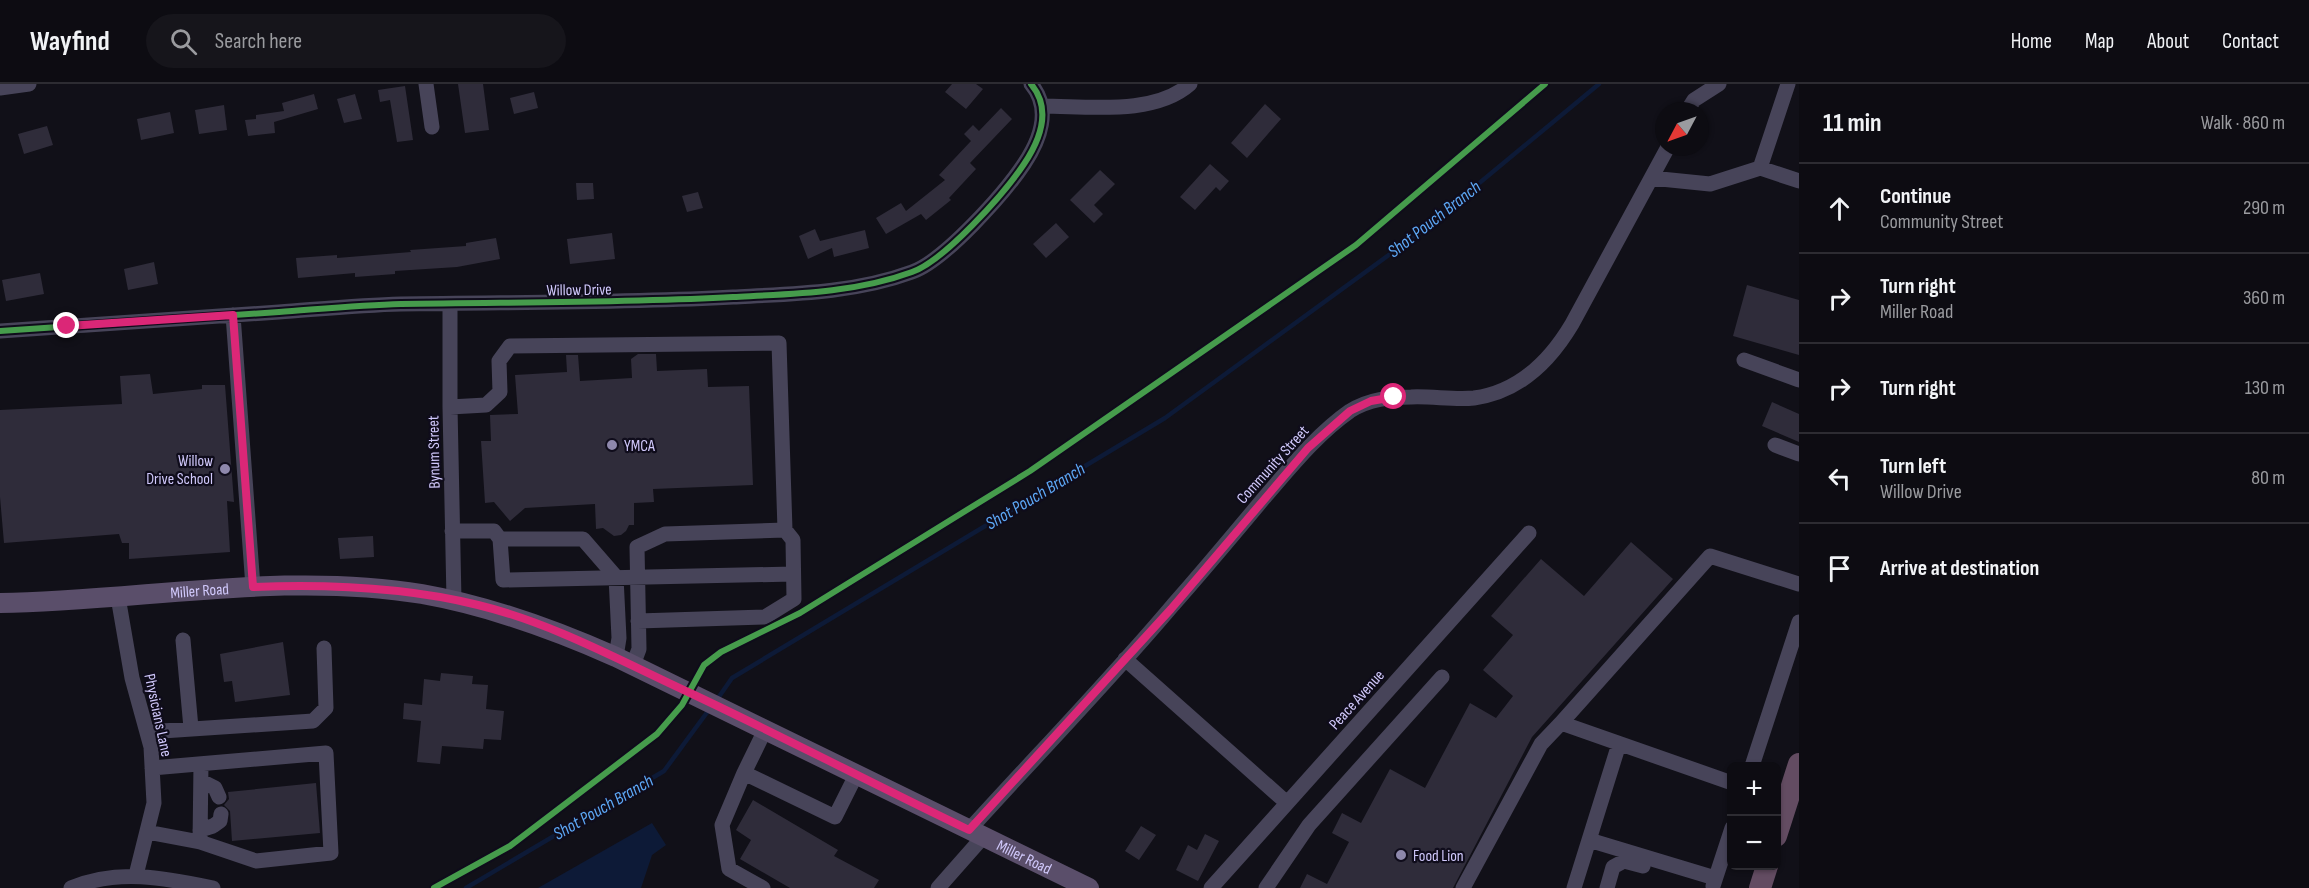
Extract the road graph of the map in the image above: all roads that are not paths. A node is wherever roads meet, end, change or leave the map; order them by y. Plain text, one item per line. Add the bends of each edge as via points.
1 (29, 84) edge
2 (426, 84) edge
3 (1031, 84) edge
4 (1190, 84) edge
5 (1719, 84) edge
6 (1787, 84) edge
7 (0, 88) edge
8 (1799, 88) edge
9 (1693, 102) edge
10 (1042, 106) junction
11 (432, 127) dead end
12 (1663, 156) edge
13 (1760, 168) junction
14 (1651, 178) junction
15 (1799, 181) edge
16 (450, 304) junction
17 (233, 315) junction
18 (0, 331) edge
19 (1744, 360) dead end
20 (1799, 381) edge
21 (450, 407) junction
22 (1775, 445) dead end
23 (1799, 454) edge
24 (785, 530) junction
25 (452, 531) junction
26 (1529, 533) dead end
27 (500, 539) junction
28 (793, 574) junction
29 (638, 576) junction
30 (616, 577) junction
31 (1799, 584) edge
32 (253, 587) junction
33 (118, 597) junction
34 (454, 600) junction
35 (0, 603) edge
36 (638, 621) junction
37 (1799, 622) edge
38 (183, 640) dead end
39 (324, 648) dead end
40 (1125, 659) junction
41 (624, 661) junction
42 (1442, 677) dead end
43 (1561, 723) junction
44 (191, 728) junction
45 (765, 730) junction
46 (147, 732) junction
47 (1619, 744) junction
48 (1753, 762) edge
49 (201, 764) junction
50 (1799, 764) edge
51 (152, 768) junction
52 (744, 773) junction
53 (856, 775) junction
54 (201, 781) junction
55 (1727, 782) edge
56 (219, 797) dead end
57 (1287, 802) junction
58 (1786, 808) edge
59 (220, 814) dead end
60 (147, 832) junction
61 (976, 834) junction
62 (200, 836) junction
63 (1589, 840) junction
64 (1727, 841) edge
65 (1667, 864) junction
66 (1766, 870) edge
67 (136, 875) junction
68 (1714, 883) edge
69 (71, 888) edge
70 (213, 888) edge
71 (763, 888) edge
72 (938, 888) edge
73 (1089, 888) edge
74 (1211, 888) edge
75 (1266, 888) edge
76 (1463, 888) edge
77 (1574, 888) edge
78 (1607, 888) edge
79 (1760, 888) edge

1 - 7 street
2 - 11 street
3 - 10 street
4 - 10 street via 1167,99 1143,105
5 - 9 street
6 - 8 street
6 - 13 street
10 - 16 street, Willow Drive via 1041,133 1016,176 940,255 913,272 854,287 786,294 644,302
12 - 14 street, Community Street
13 - 14 street via 1710,184
13 - 15 street
14 - 40 street, Community Street via 1563,338 1534,371 1499,392 1465,398 1394,397 1371,401 1350,411 1308,448
16 - 17 street, Willow Drive
16 - 21 street, Bynum Street
17 - 18 street, Willow Drive
17 - 32 street
19 - 20 street
21 - 24 street via 486,405 500,392 500,362 510,346 780,343
21 - 25 street, Bynum Street
22 - 23 street
24 - 28 street via 793,540
24 - 29 street via 664,534 637,547
25 - 27 street via 494,531
25 - 34 street, Bynum Street
26 - 57 street, Peace Avenue
27 - 30 street via 583,538
27 - 30 street via 503,580
28 - 29 street
28 - 36 street via 794,599 765,617
29 - 30 street
29 - 36 street
30 - 41 street
31 - 43 street via 1710,556
32 - 33 main road, Miller Road
32 - 34 main road, Miller Road via 351,587
33 - 35 main road, Miller Road
33 - 46 street, Physicians Lane via 132,678
34 - 41 main road, Miller Road via 541,625
36 - 41 street via 639,649
37 - 48 street
38 - 44 street
39 - 44 street via 326,708 313,721
40 - 57 street
40 - 61 street, Community Street
41 - 45 main road, Miller Road
42 - 75 street via 1309,825
43 - 47 street
43 - 76 street via 1541,744
44 - 46 street
45 - 52 street
45 - 53 main road, Miller Road
46 - 51 street, Physicians Lane
47 - 55 street
47 - 63 street
49 - 51 street
49 - 54 street
49 - 62 street via 326,753 331,853 256,861
50 - 58 highway
51 - 60 street, Physicians Lane via 154,803
52 - 53 street via 835,817
52 - 71 street via 722,825 729,869
53 - 61 main road, Miller Road
54 - 56 street via 215,788
54 - 62 street
57 - 74 street, Peace Avenue
59 - 62 street via 220,821
60 - 62 street
60 - 67 street, Physicians Lane
61 - 72 street, Community Street
61 - 73 main road, Miller Road
63 - 65 street
63 - 77 street
64 - 68 street
65 - 68 street
65 - 78 street via 1660,870 1624,861 1613,867
66 - 79 highway
67 - 69 street via 90,880
67 - 70 street

